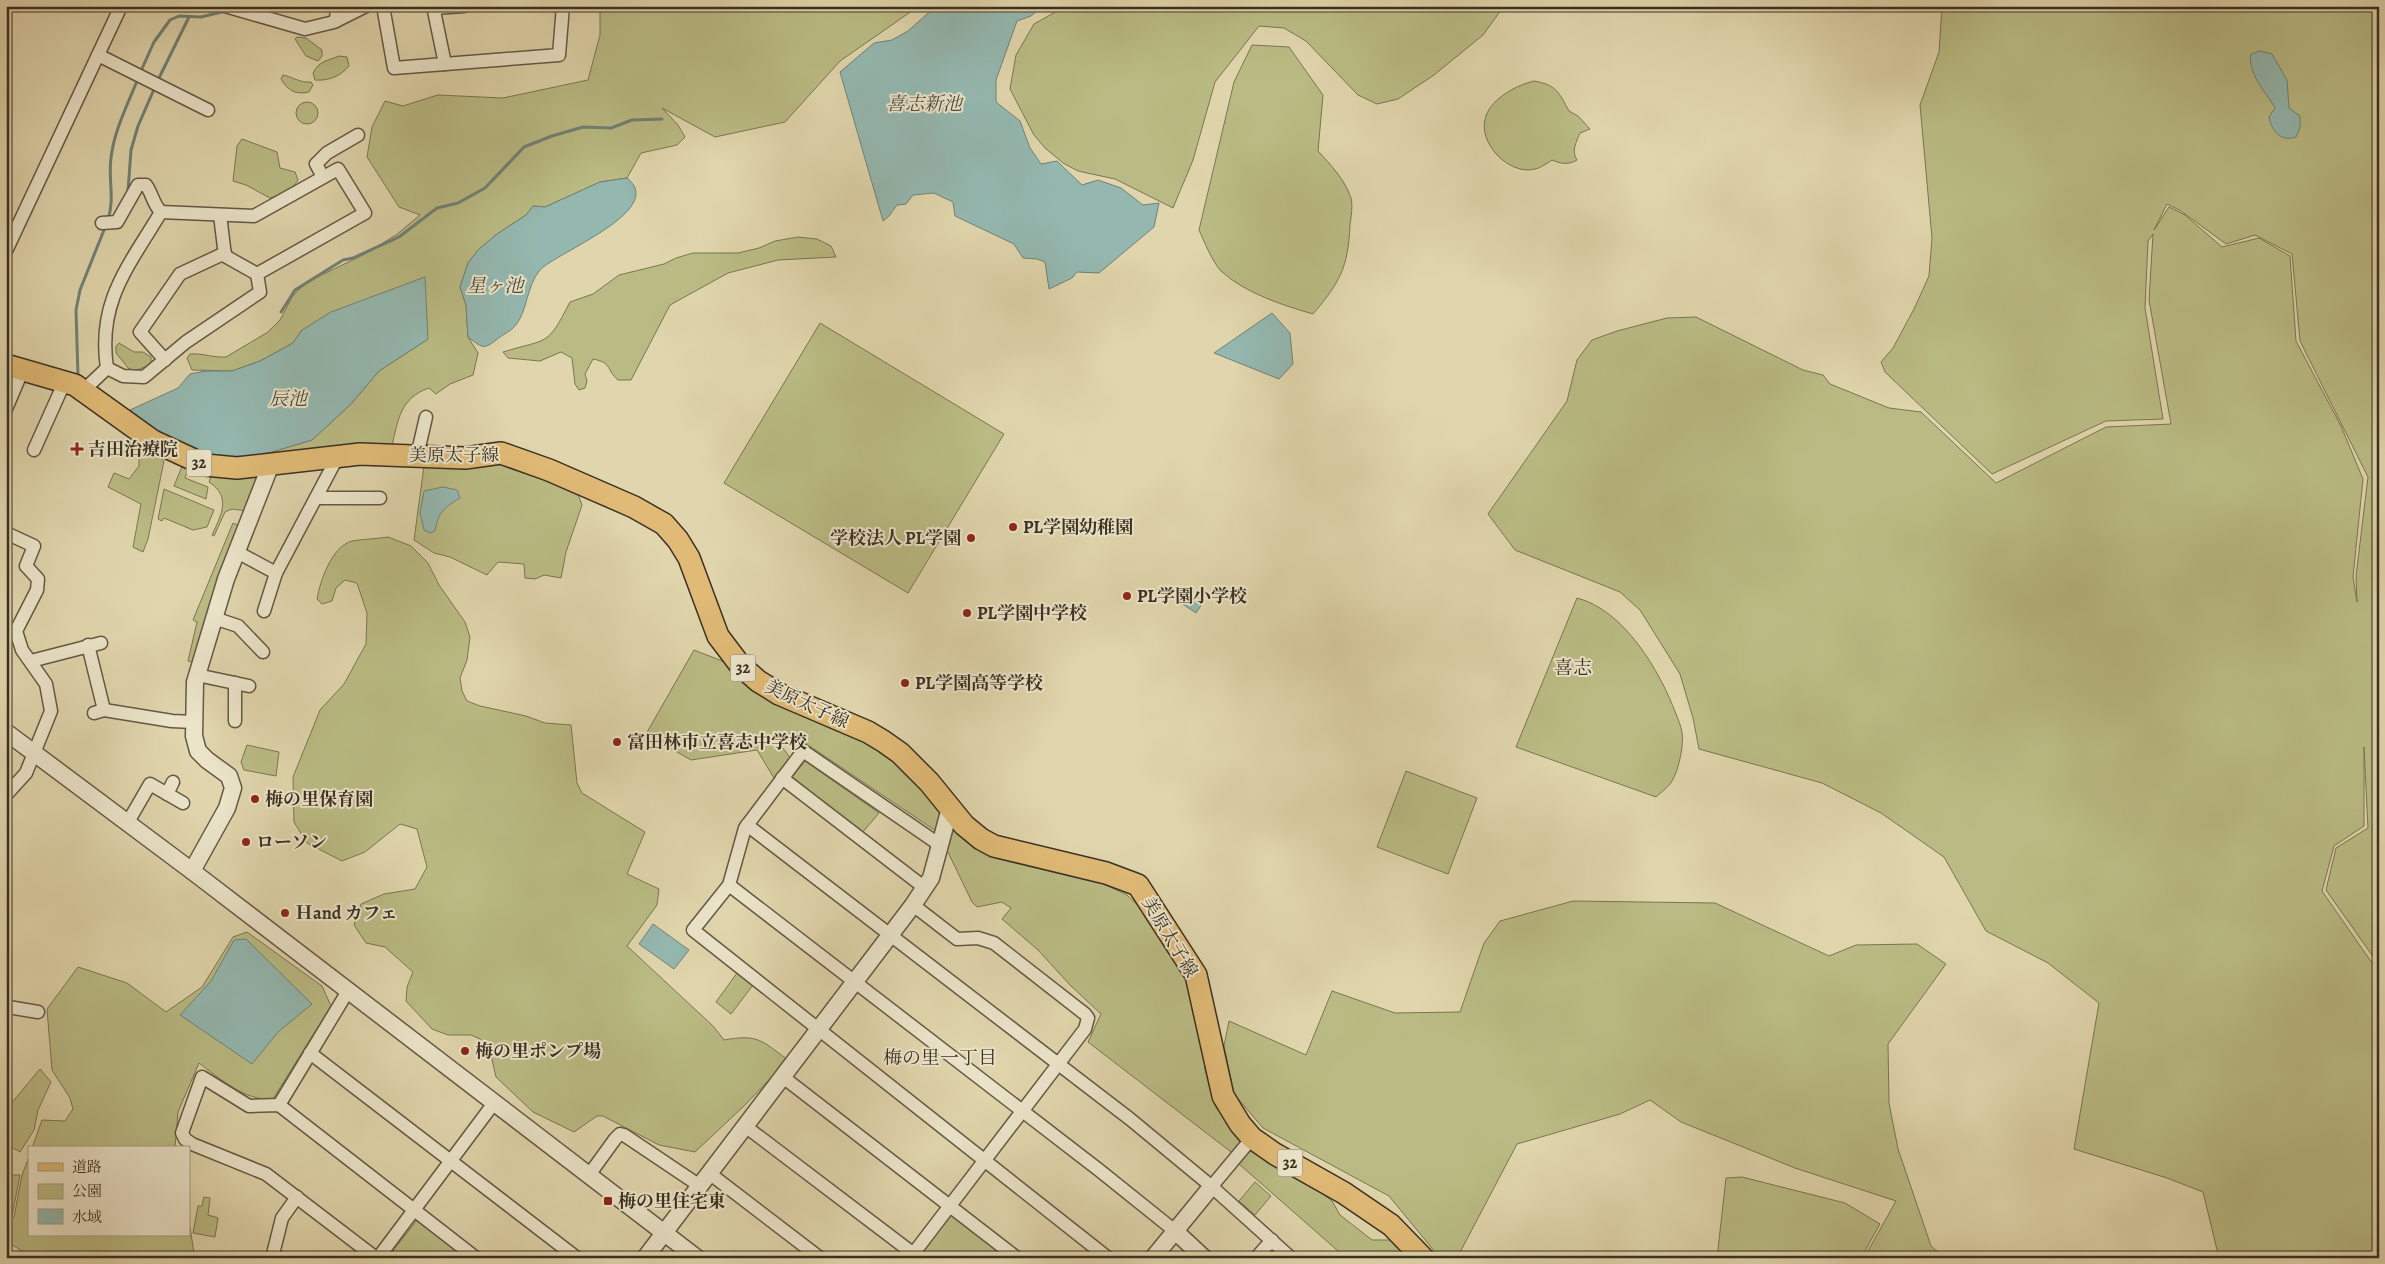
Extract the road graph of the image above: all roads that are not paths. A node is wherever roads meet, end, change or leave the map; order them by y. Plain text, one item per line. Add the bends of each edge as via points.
1 (120, 6) edge
2 (225, 6) edge
3 (337, 6) edge
4 (366, 6) edge
5 (383, 6) edge
6 (464, 6) edge
7 (563, 6) edge
8 (433, 7) edge
9 (336, 21) junction
10 (98, 55) junction
11 (445, 64) junction
12 (208, 110) dead end
13 (358, 135) dead end
14 (323, 177) junction
15 (160, 212) junction
16 (220, 215) junction
17 (107, 223) dead end
18 (6, 251) edge
19 (225, 253) junction
20 (257, 274) junction
21 (164, 360) junction
22 (14, 367) edge
23 (107, 368) junction
24 (81, 385) junction
25 (6, 409) edge
26 (426, 417) dead end
27 (34, 450) dead end
28 (338, 456) junction
29 (417, 456) junction
30 (271, 464) junction
31 (316, 498) junction
32 (380, 498) dead end
33 (6, 532) edge
34 (237, 552) junction
35 (276, 573) junction
36 (264, 611) dead end
37 (214, 618) junction
38 (101, 643) dead end
39 (88, 645) junction
40 (263, 652) dead end
41 (31, 661) junction
42 (197, 675) junction
43 (235, 683) junction
44 (249, 686) dead end
45 (235, 721) dead end
46 (194, 722) junction
47 (6, 732) edge
48 (34, 752) junction
49 (782, 778) junction
50 (6, 795) edge
51 (183, 804) dead end
52 (950, 808) junction
53 (128, 822) junction
54 (747, 825) junction
55 (940, 845) junction
56 (192, 871) junction
57 (729, 885) junction
58 (925, 888) junction
59 (913, 905) junction
60 (890, 935) junction
61 (855, 982) junction
62 (348, 991) junction
63 (6, 1009) edge
64 (38, 1012) dead end
65 (819, 1030) junction
66 (310, 1053) junction
67 (1058, 1064) junction
68 (782, 1077) junction
69 (494, 1103) junction
70 (279, 1105) junction
71 (1022, 1112) junction
72 (745, 1126) junction
73 (1252, 1138) junction
74 (984, 1161) junction
75 (451, 1162) junction
76 (589, 1175) junction
77 (704, 1179) junction
78 (1212, 1186) junction
79 (297, 1197) junction
80 (951, 1205) junction
81 (414, 1210) junction
82 (1175, 1231) junction
83 (664, 1232) junction
84 (1272, 1240) junction
85 (914, 1256) edge
86 (278, 1258) edge
87 (377, 1258) edge
88 (476, 1258) edge
89 (577, 1258) edge
90 (645, 1258) edge
91 (697, 1258) edge
92 (820, 1258) edge
93 (1017, 1258) edge
94 (1108, 1258) edge
95 (1153, 1258) edge
96 (1204, 1258) edge
97 (1256, 1258) edge
98 (1291, 1258) edge
99 (1423, 1258) edge

1 - 10 street
2 - 9 street via 305,29
3 - 9 street
4 - 9 street
5 - 11 street via 394,68
6 - 8 street
7 - 11 street via 559,55
8 - 11 street
10 - 12 street
10 - 18 street
13 - 14 street via 327,153 316,164
14 - 16 street via 254,216
14 - 20 street via 338,169 365,213
15 - 16 street
15 - 17 street via 146,185 138,185
15 - 23 street via 114,292 105,328
16 - 19 street
19 - 20 street via 225,256
19 - 21 street via 180,274 140,332
20 - 21 street via 260,292
21 - 23 street via 144,377 124,376
22 - 24 main road, 美原太子線 / 32
22 - 25 street
23 - 24 street
24 - 27 street
24 - 30 main road, 美原太子線 / 32 via 153,441 191,460 220,468
26 - 29 street
28 - 29 main road, 美原太子線 / 32
28 - 30 main road, 美原太子線 / 32
28 - 31 street
29 - 52 main road, 美原太子線 / 32 via 465,458 501,453 519,457 634,507 664,524 689,558 718,636 740,665 780,694 868,732 900,753
30 - 34 street
31 - 32 street
31 - 35 street
33 - 41 street via 34,546 26,566 38,579 37,590 16,631 22,650
34 - 35 street
34 - 37 street
35 - 36 street
37 - 40 street via 238,626
37 - 42 street
38 - 39 street
39 - 41 street
39 - 46 street via 99,711
41 - 48 street via 46,684 50,711
42 - 43 street
42 - 46 street
43 - 44 street
43 - 45 street
46 - 56 street via 198,751 229,776 233,788 227,808
47 - 48 street
48 - 50 street via 26,773
48 - 53 street
49 - 54 street
49 - 55 street via 803,751
49 - 58 street
51 - 53 street via 170,788 150,784
52 - 55 street
52 - 73 main road, 美原太子線 / 32 via 981,840 994,846 1106,873 1138,885 1193,969 1223,1096
53 - 56 street
54 - 57 street
54 - 60 street
55 - 58 street
56 - 62 street
57 - 61 street
57 - 65 street via 693,930
58 - 59 street
59 - 60 street
59 - 67 street via 957,939 978,938 994,943 1086,1014 1085,1029
60 - 61 street
60 - 67 street
61 - 65 street
61 - 71 street
62 - 66 street
62 - 69 street
63 - 64 street
65 - 68 street
65 - 74 street
66 - 70 street
66 - 75 street
67 - 71 street
67 - 78 street
68 - 72 street
68 - 80 street
69 - 75 street
69 - 76 street
70 - 79 street via 249,1106 202,1077 182,1133 192,1144 266,1174
70 - 81 street
71 - 74 street
71 - 82 street
72 - 77 street
72 - 85 street
73 - 78 street
73 - 99 main road, 美原太子線 / 32 via 1365,1206 1391,1225
74 - 80 street
74 - 94 street
75 - 81 street
75 - 89 street
76 - 77 street via 620,1134
76 - 83 street
77 - 83 street
77 - 92 street
78 - 82 street
78 - 84 street
79 - 86 street via 282,1218 273,1254
79 - 87 street
80 - 85 street
80 - 93 street
81 - 87 street
81 - 88 street
82 - 95 street
82 - 96 street
83 - 90 street
83 - 91 street
84 - 97 street
84 - 98 street

